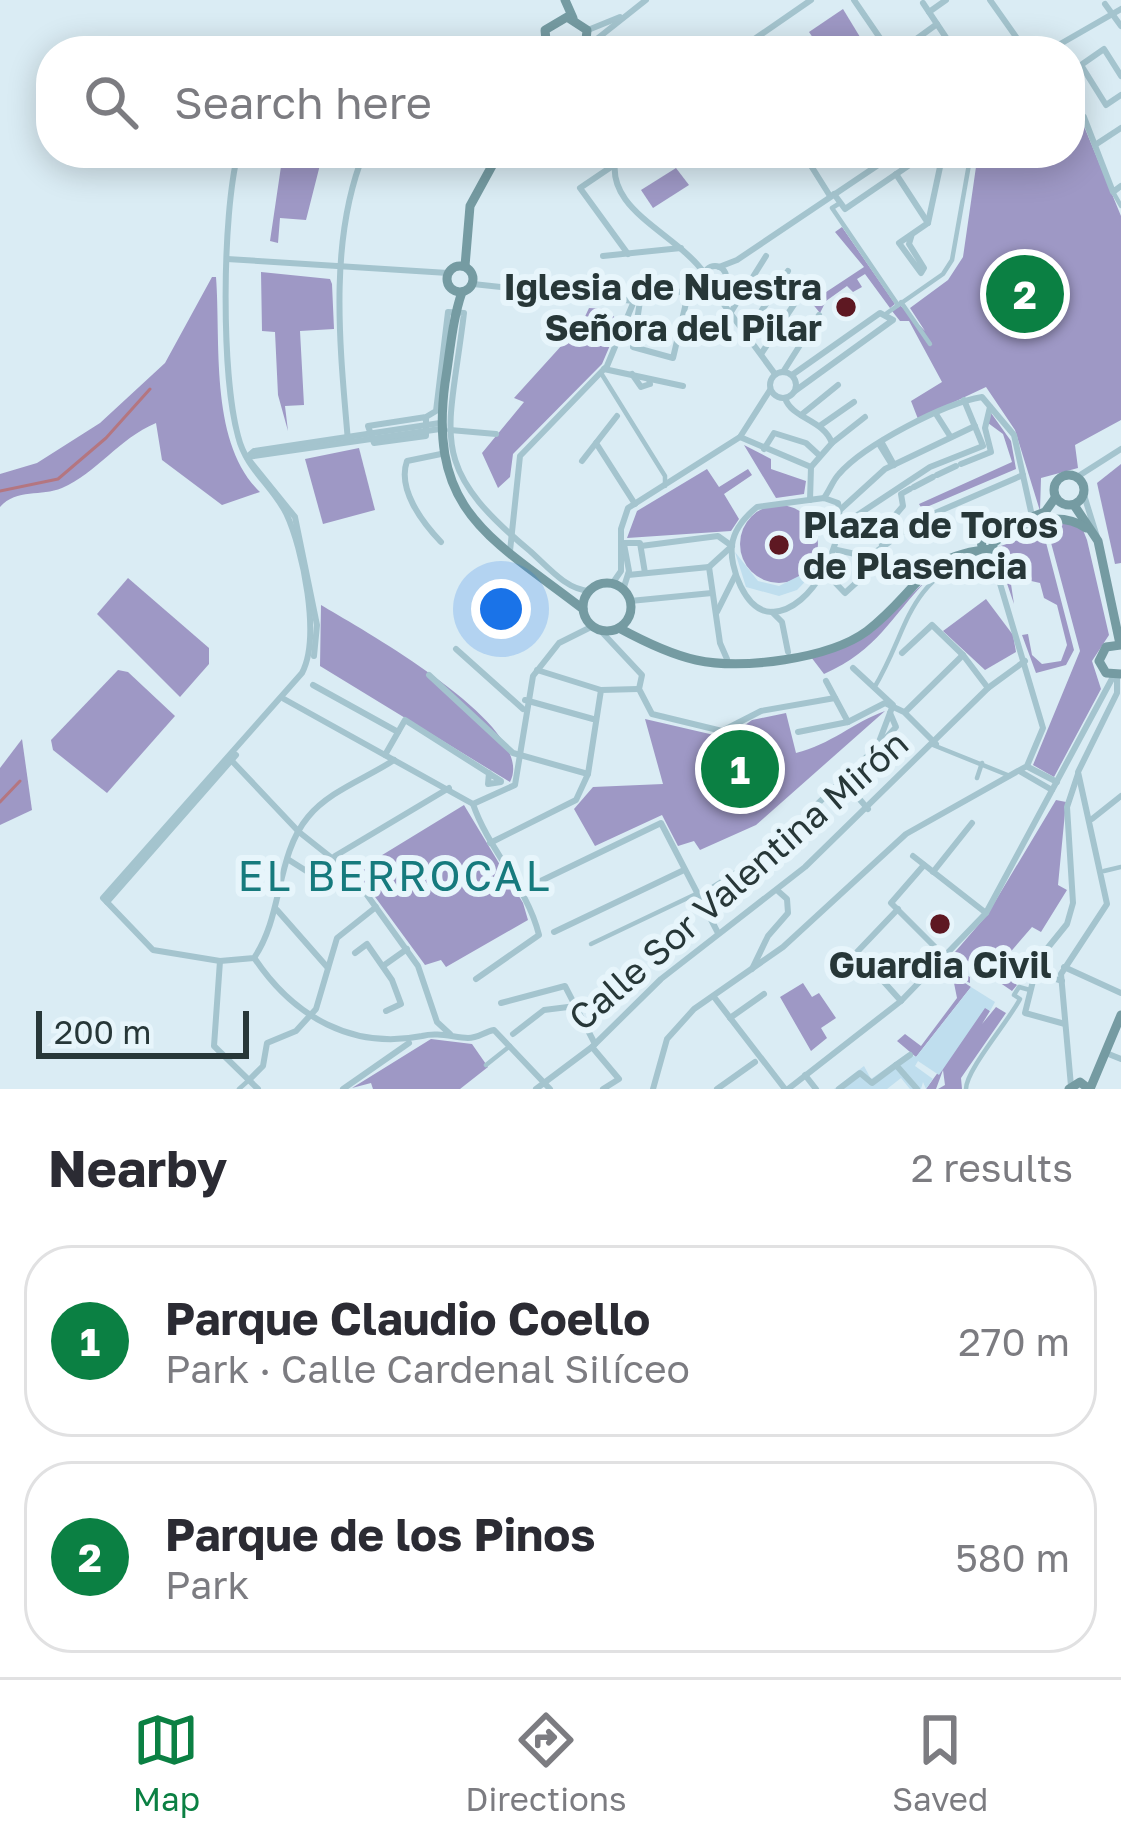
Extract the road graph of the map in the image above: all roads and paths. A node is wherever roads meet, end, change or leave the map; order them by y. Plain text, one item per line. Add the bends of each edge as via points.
1 (564, 0) edge
2 (646, 0) edge
3 (811, 0) edge
4 (854, 0) edge
5 (946, 0) edge
6 (990, 0) edge
7 (1109, 2) edge
8 (923, 3) edge
9 (633, 9) junction
10 (1118, 9) edge
11 (929, 12) junction
12 (567, 17) junction
13 (1094, 20) junction
14 (937, 24) junction
15 (1121, 26) edge
16 (587, 30) junction
17 (546, 36) edge
18 (587, 36) edge
19 (601, 36) edge
20 (759, 36) edge
21 (879, 36) edge
22 (920, 36) edge
23 (945, 36) edge
24 (1015, 36) edge
25 (1070, 36) edge
26 (1085, 62) edge
27 (1085, 71) edge
28 (1121, 76) edge
29 (1121, 95) edge
30 (1085, 120) edge
31 (1121, 128) edge
32 (1095, 145) junction
33 (236, 168) edge
34 (360, 168) edge
35 (489, 168) edge
36 (608, 168) edge
37 (615, 168) edge
38 (812, 168) edge
39 (872, 168) edge
40 (905, 168) edge
41 (940, 168) edge
42 (968, 168) edge
43 (896, 174) junction
44 (1117, 189) edge
45 (832, 195) junction
46 (840, 202) junction
47 (1121, 206) edge
48 (928, 224) junction
49 (912, 234) junction
50 (685, 248) junction
51 (628, 254) junction
52 (603, 256) dead end
53 (766, 256) dead end
54 (227, 259) junction
55 (737, 260) junction
56 (340, 267) junction
57 (719, 267) junction
58 (788, 271) dead end
59 (706, 273) junction
60 (725, 275) junction
61 (453, 278) junction
62 (473, 280) junction
63 (722, 285) junction
64 (695, 286) junction
65 (710, 286) junction
66 (802, 291) dead end
67 (683, 292) junction
68 (721, 298) junction
69 (637, 301) junction
70 (899, 304) junction
71 (731, 312) junction
72 (455, 313) junction
73 (887, 313) junction
74 (819, 315) dead end
75 (746, 334) junction
76 (930, 344) dead end
77 (761, 355) junction
78 (602, 371) junction
79 (783, 374) junction
80 (838, 385) dead end
81 (683, 386) dead end
82 (795, 391) junction
83 (775, 396) junction
84 (964, 400) junction
85 (854, 402) dead end
86 (990, 406) junction
87 (936, 414) junction
88 (801, 415) junction
89 (616, 416) dead end
90 (865, 417) dead end
91 (426, 424) junction
92 (821, 425) junction
93 (975, 426) junction
94 (443, 427) junction
95 (496, 434) dead end
96 (371, 435) junction
97 (950, 436) junction
98 (740, 437) junction
99 (347, 439) junction
100 (832, 442) junction
101 (596, 443) junction
102 (880, 444) junction
103 (764, 449) junction
104 (1121, 449) edge
105 (920, 451) junction
106 (441, 454) junction
107 (818, 454) junction
108 (254, 455) junction
109 (582, 460) dead end
110 (893, 465) junction
111 (811, 467) junction
112 (932, 472) junction
113 (1023, 475) junction
114 (864, 485) junction
115 (1081, 485) junction
116 (665, 486) junction
117 (856, 492) junction
118 (1055, 497) junction
119 (828, 498) junction
120 (877, 499) junction
121 (810, 500) junction
122 (635, 504) junction
123 (1070, 505) junction
124 (841, 515) junction
125 (1032, 516) junction
126 (1054, 519) junction
127 (621, 529) junction
128 (1090, 530) junction
129 (512, 537) junction
130 (1098, 541) junction
131 (441, 542) dead end
132 (624, 542) junction
133 (987, 543) junction
134 (641, 546) junction
135 (732, 546) junction
136 (882, 547) junction
137 (510, 550) junction
138 (837, 550) junction
139 (709, 567) junction
140 (736, 572) junction
141 (825, 572) junction
142 (868, 572) dead end
143 (645, 573) junction
144 (628, 575) junction
145 (612, 584) junction
146 (623, 590) junction
147 (730, 590) junction
148 (744, 591) junction
149 (588, 593) junction
150 (712, 593) junction
151 (566, 595) junction
152 (630, 601) junction
153 (789, 605) junction
154 (772, 612) junction
155 (715, 615) junction
156 (782, 622) junction
157 (600, 625) junction
158 (1118, 644) edge
159 (455, 649) dead end
160 (788, 652) junction
161 (902, 653) dead end
162 (963, 655) junction
163 (727, 659) junction
164 (1025, 661) junction
165 (853, 668) dead end
166 (537, 670) junction
167 (429, 675) dead end
168 (1116, 675) edge
169 (826, 681) dead end
170 (313, 685) dead end
171 (874, 688) junction
172 (988, 688) junction
173 (640, 689) junction
174 (601, 690) junction
175 (835, 698) junction
176 (284, 699) junction
177 (524, 705) junction
178 (892, 709) junction
179 (904, 712) junction
180 (592, 719) junction
181 (848, 722) junction
182 (798, 731) dead end
183 (398, 732) junction
184 (934, 744) junction
185 (385, 754) junction
186 (519, 755) junction
187 (230, 759) junction
188 (394, 760) junction
189 (982, 763) junction
190 (1024, 769) junction
191 (1078, 772) junction
192 (489, 773) dead end
193 (588, 774) junction
194 (1010, 776) junction
195 (976, 778) dead end
196 (842, 780) junction
197 (1054, 786) junction
198 (449, 788) junction
199 (1121, 796) edge
200 (473, 804) junction
201 (868, 809) junction
202 (287, 819) junction
203 (1092, 819) junction
204 (304, 821) junction
205 (972, 824) dead end
206 (299, 832) junction
207 (309, 836) junction
208 (490, 843) junction
209 (334, 856) junction
210 (913, 856) dead end
211 (289, 860) junction
212 (924, 865) junction
213 (1121, 868) edge
214 (684, 870) junction
215 (1104, 871) junction
216 (933, 872) junction
217 (313, 884) dead end
218 (522, 890) junction
219 (777, 890) junction
220 (697, 896) junction
221 (895, 906) junction
222 (377, 907) junction
223 (277, 910) junction
224 (986, 913) junction
225 (554, 932) dead end
226 (718, 933) junction
227 (591, 944) dead end
228 (407, 949) junction
229 (355, 953) dead end
230 (254, 958) junction
231 (946, 958) junction
232 (220, 961) junction
233 (383, 966) junction
234 (1064, 967) junction
235 (328, 968) junction
236 (1032, 972) junction
237 (751, 973) junction
238 (476, 979) dead end
239 (1062, 981) junction
240 (1030, 990) junction
241 (1121, 993) edge
242 (764, 994) dead end
243 (714, 997) junction
244 (901, 1000) junction
245 (501, 1003) dead end
246 (576, 1006) junction
247 (386, 1011) dead end
248 (1121, 1015) edge
249 (308, 1017) junction
250 (730, 1018) junction
251 (1066, 1024) junction
252 (434, 1029) junction
253 (513, 1034) dead end
254 (416, 1038) junction
255 (392, 1042) junction
256 (594, 1045) junction
257 (510, 1046) junction
258 (1106, 1053) junction
259 (395, 1055) junction
260 (910, 1055) dead end
261 (1121, 1059) edge
262 (755, 1062) dead end
263 (486, 1064) dead end
264 (896, 1065) junction
265 (805, 1076) junction
266 (249, 1080) junction
267 (543, 1087) edge
268 (788, 1087) edge
269 (1088, 1087) edge
270 (1070, 1088) edge
271 (239, 1089) edge
272 (258, 1089) edge
273 (343, 1089) edge
274 (603, 1089) edge
275 (653, 1089) edge
276 (717, 1089) edge
277 (816, 1089) edge
278 (839, 1089) edge
279 (917, 1089) edge
280 (966, 1089) edge

1 - 12 main road
2 - 9 street
3 - 20 street
4 - 21 street
5 - 11 street
6 - 24 street
7 - 10 street
7 - 13 street
8 - 11 street
9 - 16 street
9 - 19 street
10 - 13 street
10 - 15 street
11 - 14 street
12 - 16 main road
12 - 17 main road
13 - 25 street
14 - 22 street
14 - 23 street
16 - 18 main road
26 - 28 street via 1104,49
27 - 29 street via 1106,105
30 - 32 street
31 - 32 street
32 - 44 street
33 - 54 street
34 - 56 street
35 - 61 main road via 474,194
36 - 51 street via 580,188
37 - 50 street via 633,212
38 - 45 street
39 - 45 street
40 - 43 street
41 - 48 street
42 - 70 street via 952,260
43 - 46 street via 845,209
43 - 48 street
44 - 47 street
45 - 46 street
45 - 55 street
46 - 70 street via 832,208
48 - 49 street
49 - 49 street via 899,245 921,273 909,244
50 - 51 street
50 - 59 street
51 - 52 street
53 - 71 street
54 - 56 street
54 - 108 street via 232,397 242,446
55 - 57 street
55 - 60 street
56 - 61 street
56 - 99 street
57 - 59 street
57 - 60 street
58 - 75 street
59 - 64 street
59 - 65 street
60 - 63 street
61 - 62 main road
61 - 62 main road
61 - 72 main road
62 - 69 street
63 - 65 street
63 - 68 street
64 - 65 street
64 - 67 street
65 - 68 street
66 - 77 street
67 - 69 street
67 - 69 street via 673,358 633,347
68 - 71 street
69 - 78 street
70 - 73 street
70 - 76 street
71 - 75 street
72 - 91 street via 448,312 436,411
72 - 94 main road
73 - 79 street
73 - 82 street via 890,326
74 - 79 street
75 - 77 street
77 - 79 street
78 - 81 street
78 - 116 street
78 - 129 street via 520,456
79 - 82 street
79 - 83 street
80 - 88 street
82 - 83 street
83 - 88 street
83 - 98 street
84 - 86 street via 982,397
84 - 87 street
84 - 93 street
85 - 92 street
86 - 112 street via 991,452
86 - 113 street via 1013,435
87 - 97 street
87 - 102 street
88 - 92 street
89 - 101 street
90 - 100 street
91 - 94 street
91 - 96 street via 368,427
91 - 96 street via 427,436 374,443
92 - 100 street
93 - 97 street
93 - 112 street via 983,446
94 - 95 street
94 - 106 main road
94 - 129 street via 466,492
96 - 99 street
97 - 105 street
98 - 103 street
98 - 116 street
99 - 108 street
100 - 107 street
101 - 109 street
101 - 122 street
102 - 110 street
102 - 119 street via 838,475
103 - 107 street via 782,432
103 - 111 street
104 - 115 street
105 - 110 street
105 - 112 street
106 - 131 street via 405,464 407,494
106 - 137 main road via 464,507
107 - 111 street
108 - 176 street via 295,517 317,625 311,664
108 - 187 street via 289,522 311,652
110 - 114 street
111 - 121 street
112 - 120 street
112 - 136 street via 901,494 903,506 881,532
113 - 125 street
113 - 136 street via 919,520
114 - 117 street
114 - 120 street
115 - 118 main road via 1058,478
115 - 123 main road
115 - 130 street
116 - 122 street
117 - 119 street
117 - 124 street
118 - 123 main road
118 - 125 main road
119 - 121 street
119 - 124 street
120 - 124 street via 854,518
121 - 135 street via 757,507
122 - 127 street
123 - 126 main road
123 - 128 main road
124 - 138 street
125 - 133 main road
126 - 128 main road
126 - 133 main road
127 - 132 street
127 - 145 street via 621,571
128 - 130 main road
129 - 137 street
129 - 149 street
130 - 158 main road
132 - 134 street
132 - 144 street
133 - 157 main road via 935,565 870,628 829,648 717,662
133 - 160 main road via 921,570 861,629
133 - 164 street
133 - 171 street via 927,583
134 - 135 street via 718,536
134 - 143 street
135 - 139 street
135 - 140 street
136 - 138 street via 869,557
137 - 151 main road
138 - 141 street
139 - 143 street
139 - 150 street
140 - 147 street
140 - 148 street
141 - 142 street via 845,593
141 - 153 street
143 - 144 street
144 - 146 street
145 - 146 main road
145 - 149 main road
146 - 152 main road
147 - 148 street
147 - 155 street
148 - 154 street
149 - 151 main road
149 - 157 main road
150 - 152 street
150 - 155 street
151 - 157 main road
152 - 157 main road
153 - 154 street
153 - 156 street
154 - 156 street
155 - 163 street
156 - 160 street
157 - 163 main road
157 - 166 street
157 - 173 street via 642,676
158 - 168 main road via 1099,656
159 - 177 street
160 - 163 main road
161 - 162 street via 932,625
162 - 172 street
162 - 179 street
164 - 172 street, Calle Sor Valentina Mirón
164 - 190 street via 1043,728
165 - 171 street
166 - 174 street
166 - 177 street
167 - 186 street
168 - 191 street via 1117,694
168 - 197 street
169 - 175 street
170 - 183 street
171 - 178 street
172 - 184 street, Calle Sor Valentina Mirón
173 - 174 street
173 - 175 street via 652,714 722,731 760,711
174 - 180 street
175 - 181 street
176 - 185 street
176 - 187 street
177 - 180 street
177 - 186 street
178 - 179 street
178 - 181 street via 885,703
178 - 196 street via 881,742
179 - 184 street
180 - 193 street
181 - 182 street
183 - 185 street
183 - 192 street via 404,720
184 - 189 street
184 - 201 street, Calle Sor Valentina Mirón
185 - 188 street
186 - 193 street
186 - 200 street via 515,785
187 - 202 street
187 - 232 street via 105,900 153,950
188 - 198 street
188 - 204 street
189 - 194 street
189 - 195 street
190 - 194 street
190 - 197 street
191 - 203 street
191 - 236 street via 1067,807 1073,903
193 - 208 street via 576,800
194 - 237 street via 907,834
196 - 201 street
196 - 220 street via 764,855
197 - 224 street
198 - 200 street
198 - 209 street
199 - 203 street
200 - 208 street
201 - 219 street, Calle Sor Valentina Mirón
202 - 204 street
202 - 206 street
203 - 215 street
204 - 206 street
204 - 207 street
205 - 216 street
206 - 207 street
206 - 211 street
207 - 209 street
208 - 218 street
209 - 222 street
210 - 212 street
211 - 217 street
211 - 223 street
212 - 216 street
212 - 221 street
213 - 215 street
214 - 218 street via 661,824
214 - 220 street
214 - 225 street
215 - 234 street via 1104,914
216 - 224 street
218 - 238 street via 538,939
219 - 226 street, Calle Sor Valentina Mirón
219 - 237 street via 788,913
220 - 226 street
220 - 227 street
221 - 231 street
221 - 244 street via 856,952
222 - 228 street
222 - 235 street via 343,930
223 - 230 street
223 - 235 street
224 - 231 street
226 - 256 street, Calle Sor Valentina Mirón
228 - 233 street
228 - 252 street via 428,986
229 - 233 street via 367,944
230 - 232 street
230 - 249 street
231 - 244 street
232 - 266 street via 214,1046
233 - 247 street via 401,998
234 - 239 street
234 - 241 street
235 - 249 street
236 - 239 street
236 - 240 street
237 - 243 street
239 - 251 street
240 - 251 street via 1025,1013
240 - 280 street via 1019,987 1020,999 977,1059
242 - 250 street
243 - 250 street
243 - 275 street via 668,1040
244 - 265 street
245 - 246 street via 565,986
246 - 253 street via 544,1010
246 - 256 street
248 - 258 main road
249 - 255 street
249 - 266 street via 267,1043
250 - 268 street
251 - 270 street
252 - 254 street
252 - 257 street via 474,1038 494,1030
254 - 255 street
254 - 259 street
255 - 259 street
256 - 267 street, Calle Sor Valentina Mirón
256 - 274 street via 619,1079
257 - 263 street
257 - 267 street
258 - 261 street
258 - 269 main road
259 - 273 street
260 - 264 street
262 - 276 street
264 - 278 street via 872,1082 860,1073
264 - 279 street
265 - 268 street
265 - 277 street
266 - 271 street
266 - 272 street
269 - 270 main road

